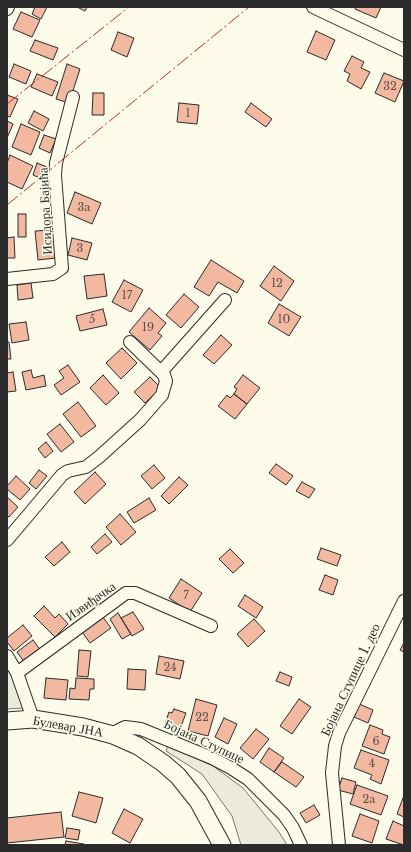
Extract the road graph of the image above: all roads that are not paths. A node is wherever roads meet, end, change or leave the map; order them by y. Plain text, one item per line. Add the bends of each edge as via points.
1 (313, 7) edge
2 (404, 50) edge
3 (73, 97) dead end
4 (7, 279) edge
5 (225, 300) dead end
6 (130, 342) dead end
7 (161, 372) junction
8 (7, 540) edge
9 (404, 600) edge
10 (211, 626) dead end
11 (7, 656) edge
12 (17, 673) junction
13 (33, 719) junction
14 (7, 721) edge
15 (113, 735) junction
16 (222, 845) edge
17 (300, 845) edge
18 (339, 845) edge

1 - 2 street
3 - 4 street, Исидора Бајића via 55,175 62,268 53,274
5 - 7 street
6 - 7 street
7 - 8 street via 166,381 162,395 140,420 89,465 65,472
9 - 18 street, Бојана Ступице 1. део via 335,746 332,773
10 - 12 street, Извиђачка via 135,592 126,593
11 - 12 street
12 - 13 street
13 - 14 main road, Булевар ЈНА
13 - 15 main road, Булевар ЈНА
15 - 16 main road, Булевар ЈНА via 151,754 178,776 198,801
15 - 17 street, Бојана Ступице via 125,727 142,729 231,768 248,779 284,815

